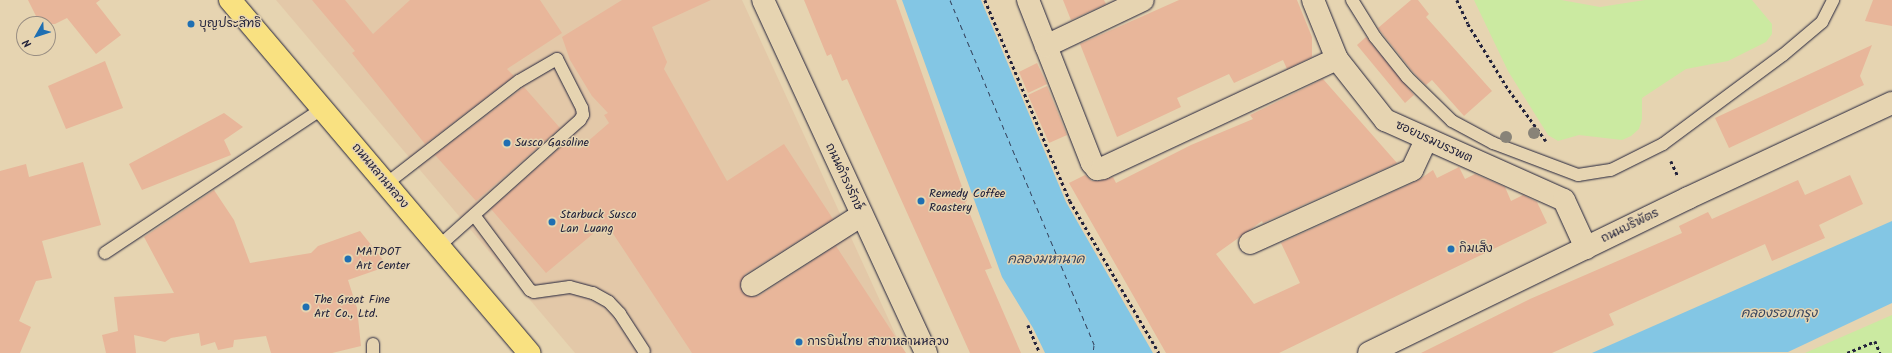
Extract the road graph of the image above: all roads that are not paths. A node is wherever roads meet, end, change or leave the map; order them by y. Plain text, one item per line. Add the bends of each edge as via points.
1 (230, 0) edge
2 (763, 0) edge
3 (1028, 0) edge
4 (1143, 0) edge
5 (1313, 0) edge
6 (1352, 0) edge
7 (1833, 0) edge
8 (1046, 46) junction
9 (1337, 60) junction
10 (1892, 103) edge
11 (322, 109) junction
12 (1426, 140) junction
13 (386, 184) junction
14 (474, 215) junction
15 (862, 215) junction
16 (1250, 244) dead end
17 (439, 246) junction
18 (1586, 248) junction
19 (105, 254) dead end
20 (752, 285) dead end
21 (644, 351) dead end
22 (529, 353) edge
23 (926, 353) edge
24 (1369, 353) edge

1 - 11 main road, ถนนหลานหลวง
2 - 15 street, ถนนดำรงรักษ์
3 - 8 street
4 - 8 street
5 - 9 street, ซอยบรมบรรพต
6 - 7 lane via 1407,77 1452,121 1493,143 1578,174 1611,170 1663,144 1783,55 1822,22
8 - 9 street via 1092,163 1097,168 1103,168
9 - 12 street, ซอยบรมบรรพต via 1385,120
10 - 18 street, ถนนบริพัตร
11 - 13 main road, ถนนหลานหลวง
11 - 19 lane
12 - 16 street via 1412,170
12 - 18 street, ซอยบรมบรรพต via 1564,200
13 - 14 lane via 519,81 557,59 578,98 583,115 577,124
13 - 17 main road, ถนนหลานหลวง
14 - 17 lane
14 - 21 lane via 530,290 534,292 570,287 593,293 609,302 620,314
15 - 20 street
15 - 23 street, ถนนดำรงรักษ์
17 - 22 main road, ถนนหลานหลวง
18 - 24 street, ถนนบริพัตร

